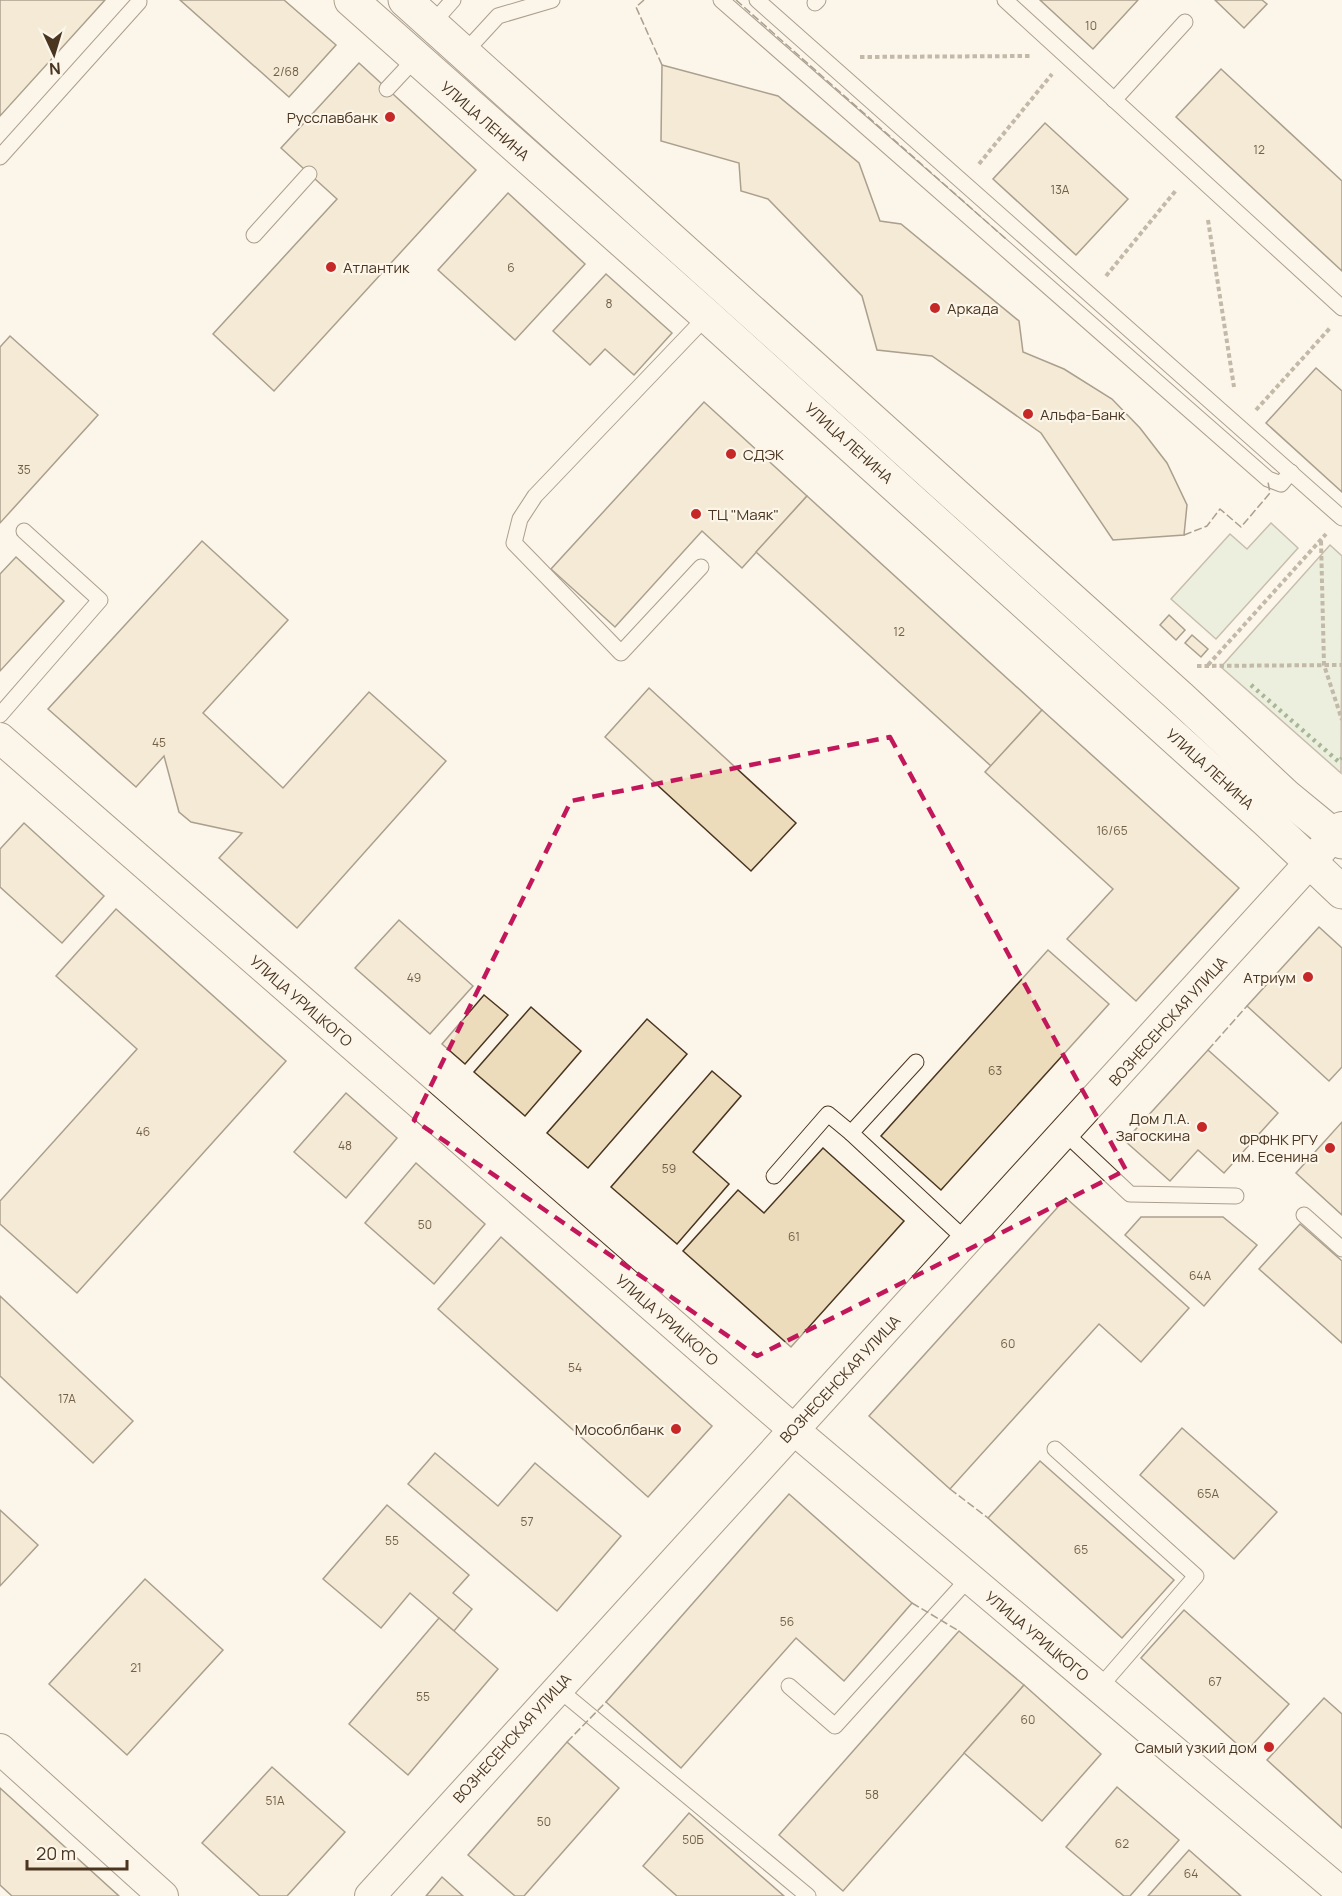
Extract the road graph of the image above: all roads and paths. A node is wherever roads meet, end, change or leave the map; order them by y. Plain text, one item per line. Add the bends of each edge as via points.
1 (351, 0) edge
2 (405, 0) edge
3 (453, 0) edge
4 (552, 0) edge
5 (721, 0) edge
6 (757, 0) edge
7 (1005, 0) edge
8 (140, 2) dead end
9 (1185, 22) dead end
10 (431, 25) junction
11 (464, 53) junction
12 (1066, 56) junction
13 (821, 57) junction
14 (415, 59) junction
15 (387, 89) dead end
16 (1114, 100) junction
17 (0, 157) edge
18 (309, 174) dead end
19 (1197, 176) junction
20 (963, 183) junction
21 (254, 235) dead end
22 (1090, 295) junction
23 (1342, 308) edge
24 (708, 316) junction
25 (1334, 324) dead end
26 (1240, 428) junction
27 (1291, 472) junction
28 (1342, 518) edge
29 (24, 531) dead end
30 (1320, 541) junction
31 (700, 567) dead end
32 (1208, 665) junction
33 (1324, 665) junction
34 (1342, 665) edge
35 (1152, 672) junction
36 (0, 715) edge
37 (1342, 720) edge
38 (0, 738) edge
39 (1339, 835) edge
40 (1310, 862) junction
41 (1342, 892) edge
42 (916, 1062) dead end
43 (851, 1133) junction
44 (1065, 1133) junction
45 (774, 1176) dead end
46 (1236, 1196) dead end
47 (1304, 1215) dead end
48 (967, 1241) junction
49 (1342, 1249) edge
50 (793, 1430) junction
51 (1054, 1449) dead end
52 (969, 1578) junction
53 (789, 1686) dead end
54 (557, 1688) junction
55 (1099, 1688) junction
56 (0, 1749) edge
57 (1342, 1893) edge
58 (163, 1896) edge
59 (370, 1896) edge
60 (808, 1896) edge

1 - 14 main road, УЛИЦА ЛЕНИНА
2 - 10 main road, УЛИЦА ЛЕНИНА
3 - 10 lane
4 - 11 lane via 498,16
5 - 27 lane via 1268,479 1281,484
6 - 13 lane
7 - 12 lane
8 - 17 lane
9 - 16 lane
10 - 11 main road, УЛИЦА ЛЕНИНА
11 - 35 main road, УЛИЦА ЛЕНИНА
12 - 13 path
12 - 16 lane
12 - 20 path
13 - 20 lane
14 - 15 lane
14 - 24 main road, УЛИЦА ЛЕНИНА
16 - 19 lane
18 - 21 lane
19 - 22 path
19 - 23 lane
19 - 26 path
20 - 22 lane
22 - 26 lane
24 - 31 lane via 535,496 520,519 514,543 621,653
24 - 40 main road, УЛИЦА ЛЕНИНА
25 - 26 path
26 - 27 lane
27 - 28 lane
28 - 30 path
29 - 36 lane via 100,600
30 - 32 path
30 - 33 path
32 - 33 path
32 - 35 path
33 - 34 path
33 - 37 path
35 - 39 main road, УЛИЦА ЛЕНИНА via 1286,796
38 - 50 street, УЛИЦА УРИЦКОГО
39 - 40 street, ВОЗНЕСЕНСКАЯ УЛИЦА
40 - 41 main road, УЛИЦА ЛЕНИНА
40 - 44 street, ВОЗНЕСЕНСКАЯ УЛИЦА
42 - 43 lane
43 - 45 lane via 828,1114
43 - 48 lane
44 - 46 lane via 1130,1194
44 - 48 street, ВОЗНЕСЕНСКАЯ УЛИЦА
47 - 49 lane
48 - 50 street, ВОЗНЕСЕНСКАЯ УЛИЦА
50 - 52 street, УЛИЦА УРИЦКОГО
50 - 54 street, ВОЗНЕСЕНСКАЯ УЛИЦА
51 - 55 lane via 1196,1576
52 - 53 lane via 835,1726
52 - 55 street, УЛИЦА УРИЦКОГО
54 - 59 street, ВОЗНЕСЕНСКАЯ УЛИЦА
54 - 60 lane
55 - 57 street, УЛИЦА УРИЦКОГО
56 - 58 street

